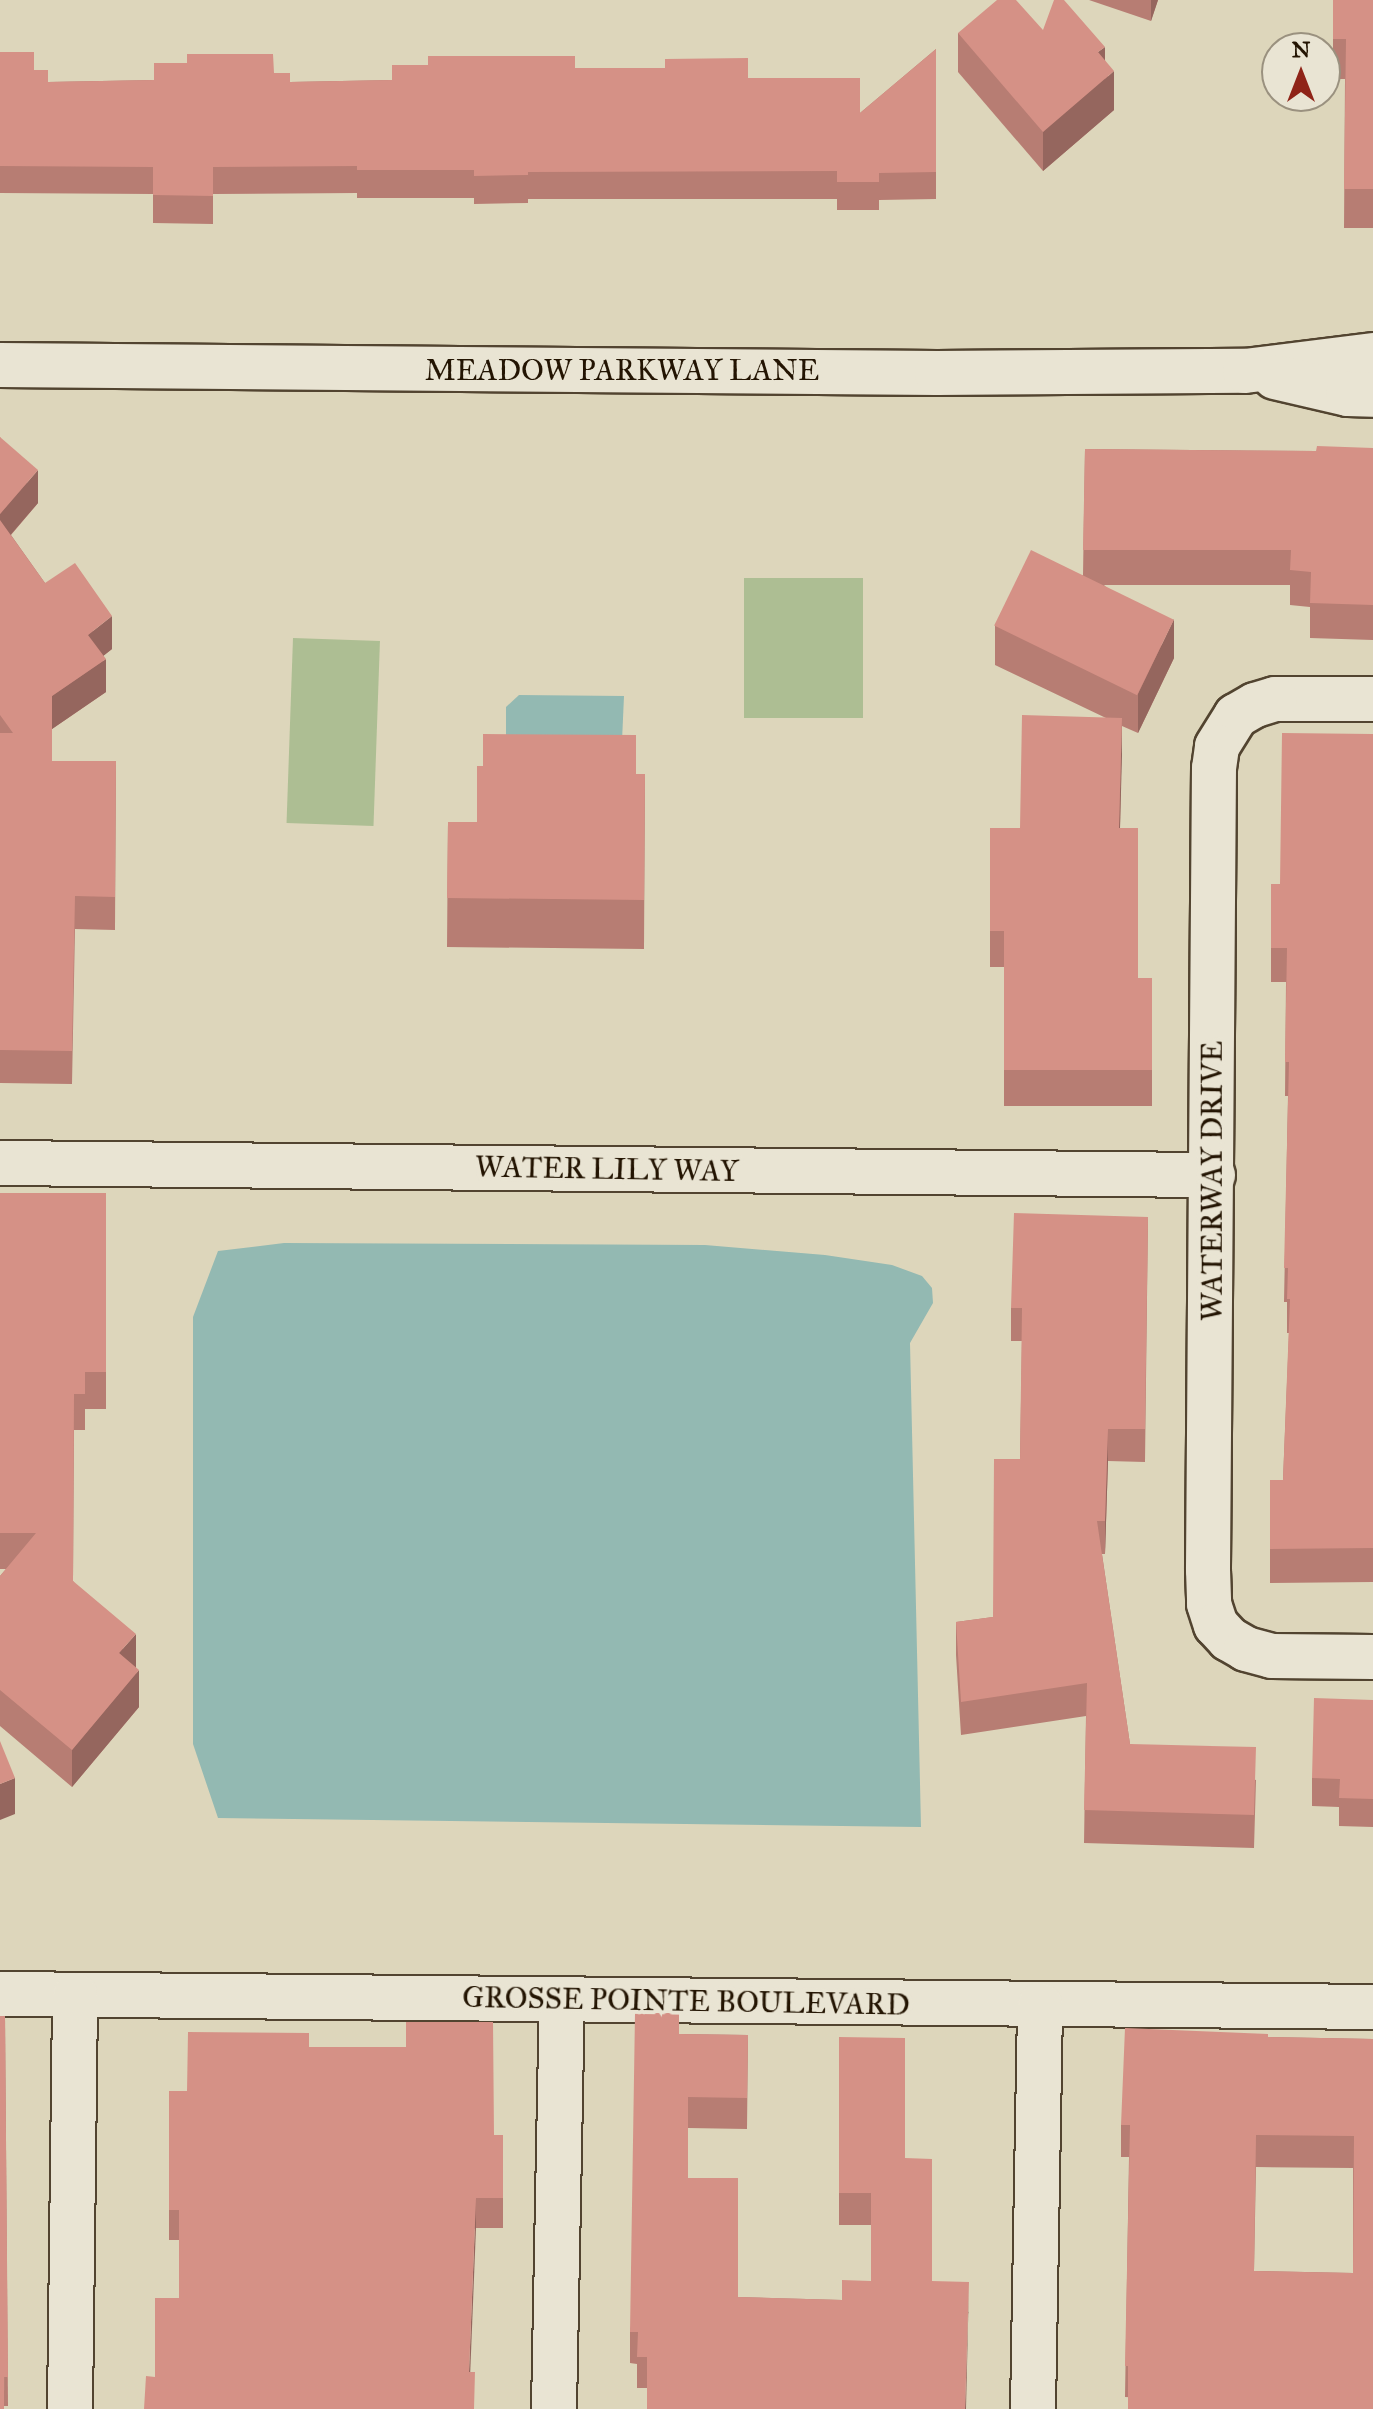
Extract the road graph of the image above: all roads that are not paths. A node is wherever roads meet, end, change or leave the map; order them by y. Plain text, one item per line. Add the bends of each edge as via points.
1 (1373, 355) edge
2 (0, 365) edge
3 (1245, 371) junction
4 (1373, 395) edge
5 (1373, 699) edge
6 (0, 1163) edge
7 (1213, 1175) junction
8 (1373, 1657) edge
9 (0, 1994) edge
10 (75, 1995) junction
11 (562, 2000) junction
12 (1040, 2005) junction
13 (1373, 2007) edge
14 (70, 2409) edge
15 (554, 2409) edge
16 (1033, 2409) edge

1 - 3 street, MEADOW PARKWAY LANE
2 - 3 street, MEADOW PARKWAY LANE
3 - 4 street, MEADOW PARKWAY LANE
5 - 7 street, WATERWAY DRIVE via 1275,699 1255,705 1236,716 1217,747
6 - 7 street, WATER LILY WAY
7 - 8 street, WATERWAY DRIVE via 1208,1570 1213,1615 1229,1639 1272,1656
9 - 10 street, GROSSE POINTE BOULEVARD
10 - 11 street, GROSSE POINTE BOULEVARD
10 - 14 street
11 - 12 street, GROSSE POINTE BOULEVARD
11 - 15 street
12 - 13 street, GROSSE POINTE BOULEVARD
12 - 16 street

